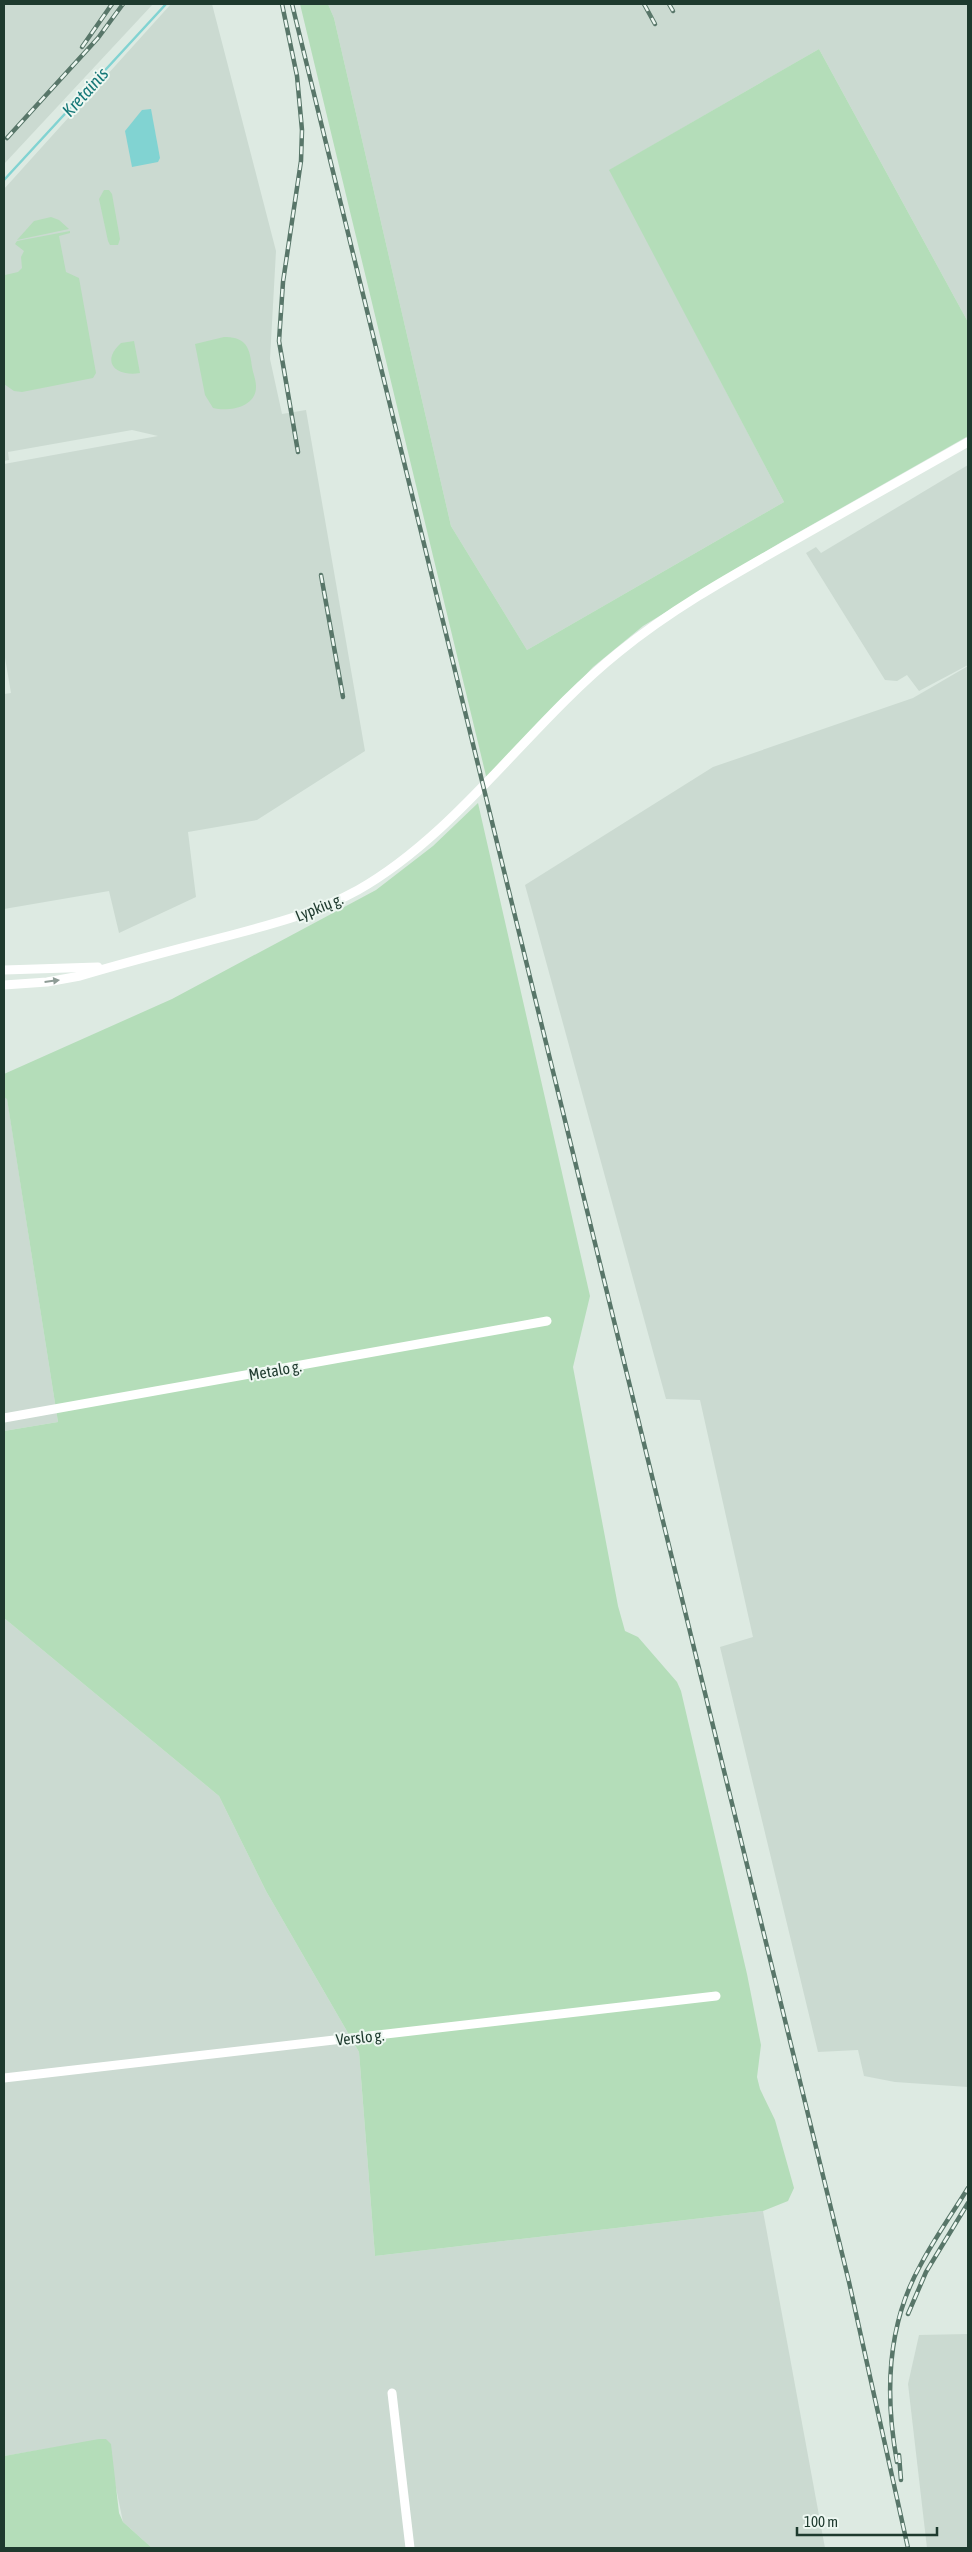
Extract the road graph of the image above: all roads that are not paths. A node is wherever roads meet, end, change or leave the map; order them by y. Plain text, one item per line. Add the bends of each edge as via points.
1 (968, 442) edge
2 (121, 964) junction
3 (4, 970) edge
4 (4, 985) edge
5 (547, 1322) dead end
6 (4, 1418) edge
7 (716, 1996) dead end
8 (4, 2078) edge
9 (392, 2393) dead end
10 (410, 2548) edge

1 - 2 street, Lypkių g. via 700,594 664,618 584,682 484,785 403,860 344,897 280,922
2 - 3 street, Lypkių g. via 79,969
4 -> 2 street, Lypkių g. via 63,980
5 - 6 street, Metalo g.
7 - 8 street, Verslo g.
9 - 10 street

